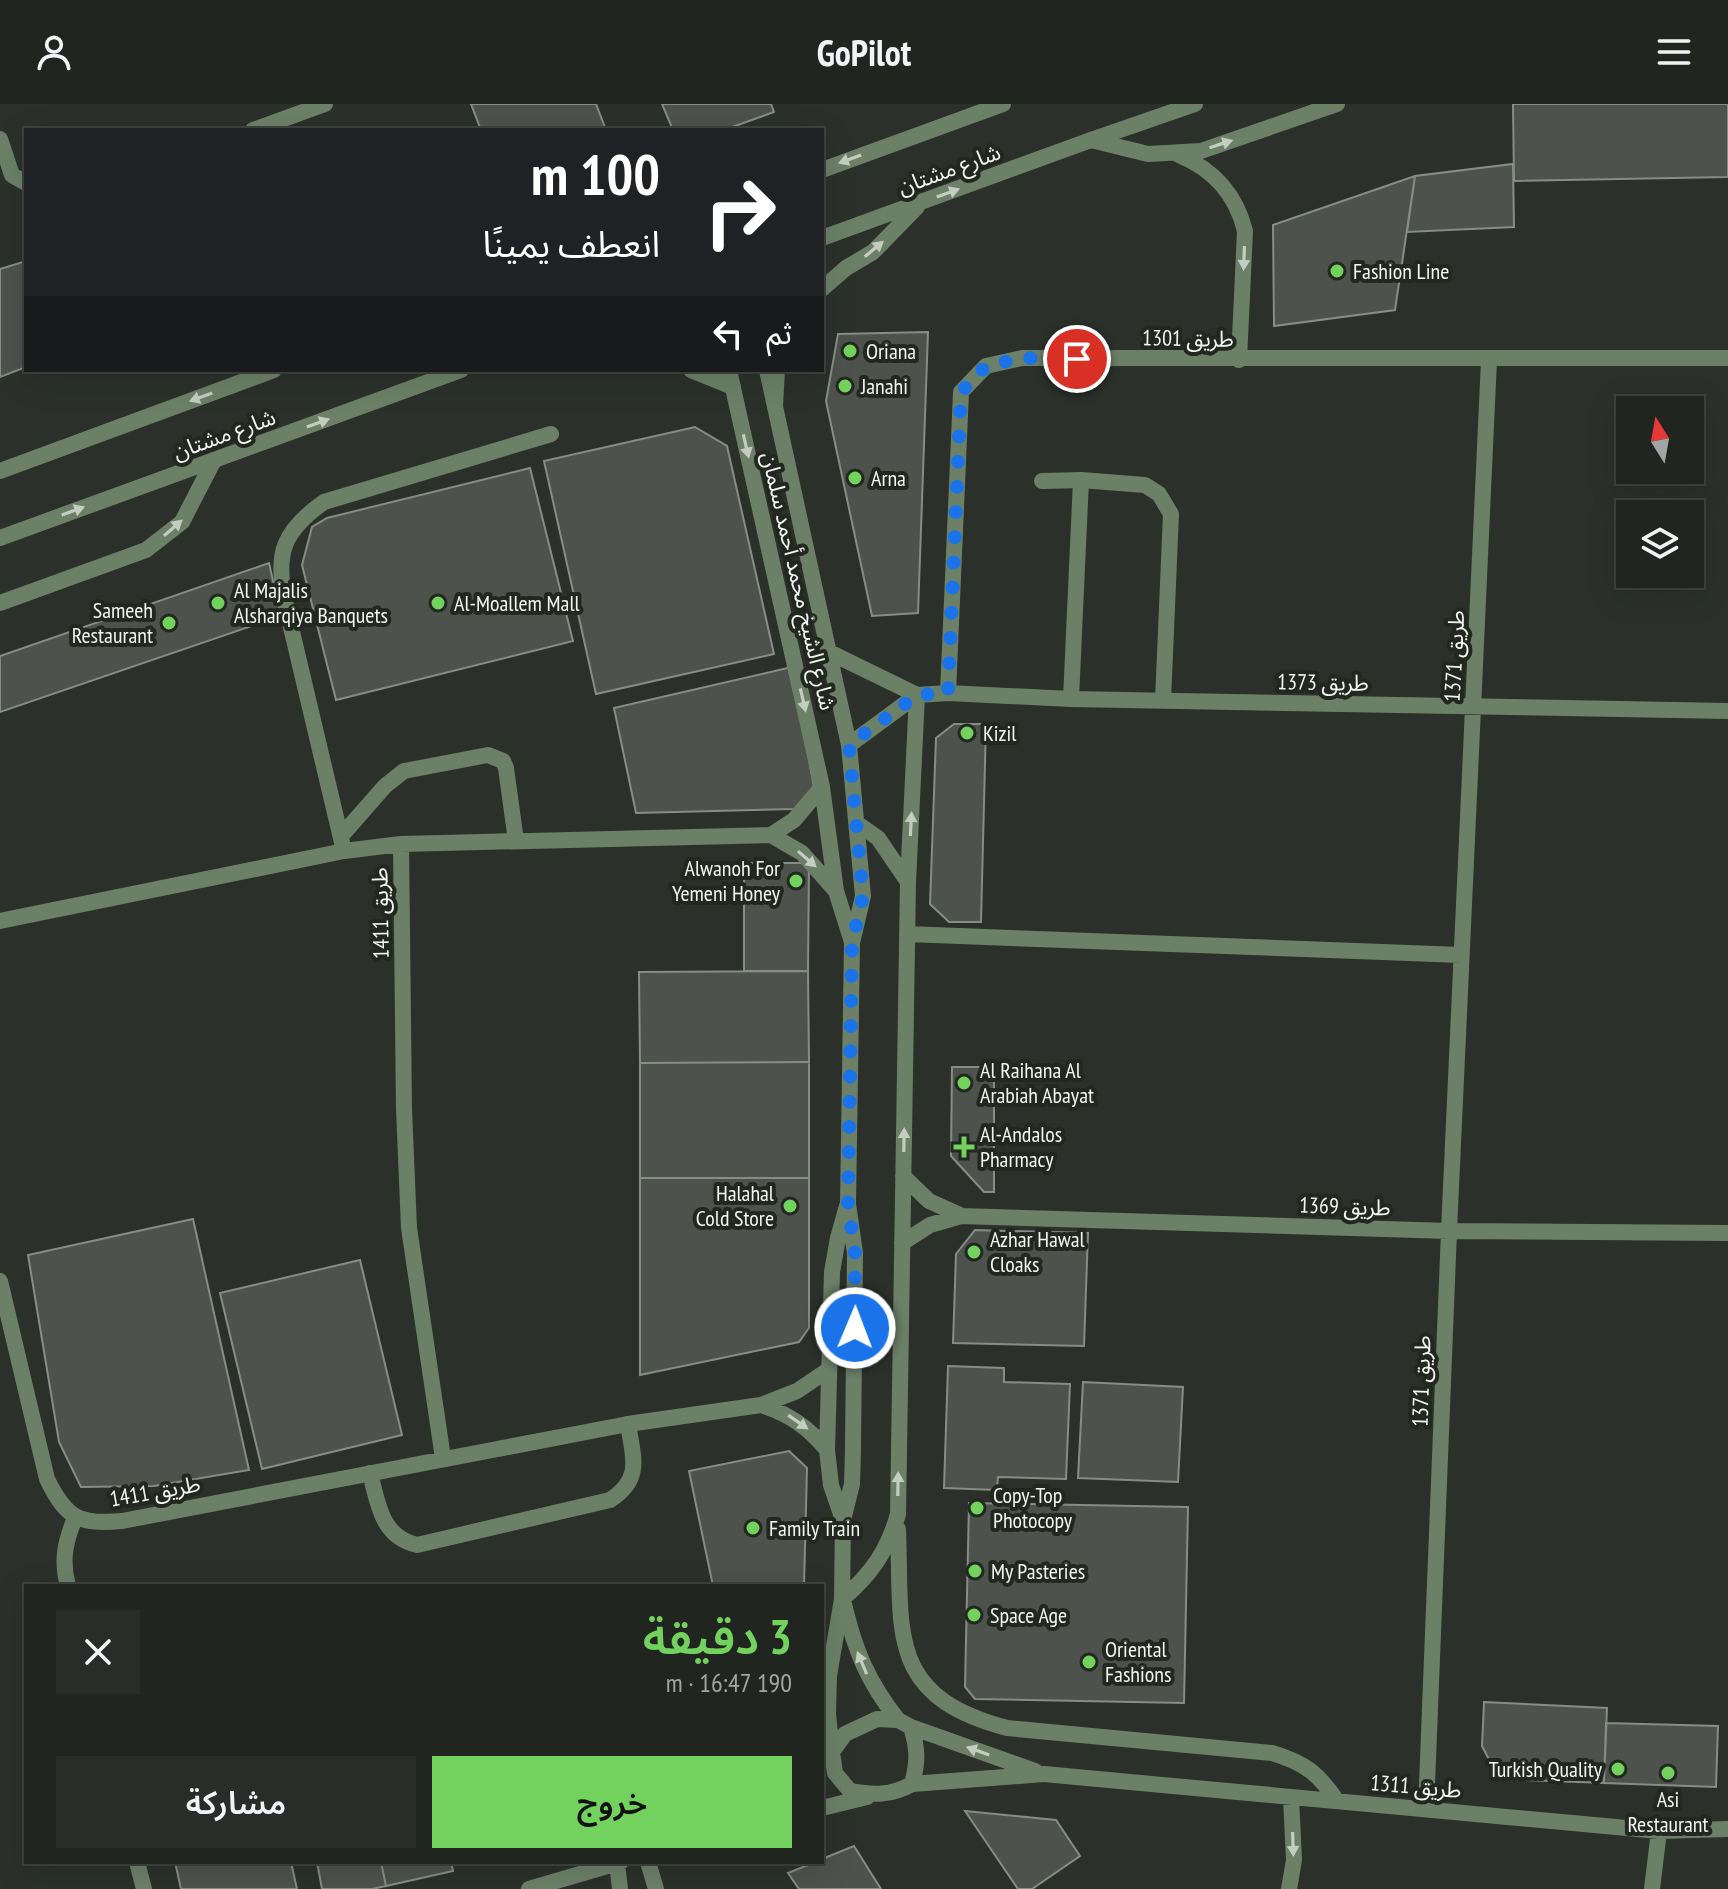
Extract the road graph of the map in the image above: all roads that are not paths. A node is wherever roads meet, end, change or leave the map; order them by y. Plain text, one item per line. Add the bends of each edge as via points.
1 (325, 104) edge
2 (1003, 104) edge
3 (1195, 104) edge
4 (1337, 104) edge
5 (259, 128) edge
6 (0, 139) edge
7 (1091, 140) junction
8 (1178, 154) junction
9 (824, 169) edge
10 (24, 182) edge
11 (921, 203) junction
12 (824, 237) edge
13 (824, 287) edge
14 (1728, 358) edge
15 (1239, 360) junction
16 (1489, 360) junction
17 (269, 372) edge
18 (456, 372) edge
19 (696, 372) edge
20 (729, 372) edge
21 (767, 372) edge
22 (777, 372) edge
23 (733, 387) junction
24 (775, 406) junction
25 (551, 434) dead end
26 (214, 460) junction
27 (0, 471) edge
28 (1081, 480) junction
29 (1042, 481) dead end
30 (0, 538) edge
31 (0, 603) edge
32 (829, 652) junction
33 (948, 693) junction
34 (917, 695) junction
35 (1071, 699) junction
36 (1163, 700) junction
37 (1474, 707) junction
38 (1728, 711) edge
39 (849, 745) junction
40 (822, 787) junction
41 (858, 824) junction
42 (771, 835) junction
43 (516, 841) junction
44 (343, 843) junction
45 (401, 844) junction
46 (908, 882) junction
47 (836, 891) junction
48 (0, 921) edge
49 (907, 934) junction
50 (852, 943) junction
51 (1461, 955) junction
52 (903, 1176) junction
53 (848, 1204) junction
54 (961, 1216) junction
55 (1449, 1231) junction
56 (1728, 1233) edge
57 (902, 1243) junction
58 (0, 1281) edge
59 (828, 1370) junction
60 (761, 1405) junction
61 (828, 1406) junction
62 (853, 1414) junction
63 (628, 1424) junction
64 (827, 1450) junction
65 (443, 1458) junction
66 (370, 1473) junction
67 (898, 1514) junction
68 (75, 1518) junction
69 (843, 1520) junction
70 (68, 1584) edge
71 (842, 1599) junction
72 (904, 1724) junction
73 (827, 1755) edge
74 (1044, 1774) junction
75 (912, 1784) junction
76 (873, 1795) junction
77 (1291, 1798) junction
78 (1337, 1801) junction
79 (824, 1807) edge
80 (1426, 1809) junction
81 (1728, 1829) edge
82 (1659, 1831) junction
83 (138, 1864) edge
84 (612, 1864) edge
85 (619, 1864) edge
86 (649, 1864) edge
87 (144, 1889) edge
88 (529, 1889) edge
89 (620, 1889) edge
90 (656, 1889) edge
91 (1289, 1889) edge
92 (1652, 1889) edge

1 - 5 street
2 -> 9 street, شارع مشتان
3 - 7 street, شارع مشتان
8 -> 4 street
6 - 10 street via 12,175
7 - 8 street via 1148,154
11 -> 7 street, شارع مشتان
8 -> 15 street via 1216,177 1241,213 1245,231
11 - 12 street, شارع مشتان
13 -> 11 street via 873,252
14 - 16 street, طريق 1301
15 - 16 street, طريق 1301
15 - 33 street, طريق 1301 via 1022,358 986,366 961,392
16 - 37 street, طريق 1371
17 -> 27 street, شارع مشتان
26 -> 18 street, شارع مشتان
19 - 23 street
20 - 23 street, شارع الشيخ محمد أحمد سلمان
21 - 24 street, شارع الشيخ محمد أحمد سلمان
22 - 24 street
23 -> 40 street, شارع الشيخ محمد أحمد سلمان
24 - 32 street, شارع الشيخ محمد أحمد سلمان
25 - 44 street via 324,502 301,519 285,544 279,573
30 -> 26 street, شارع مشتان
31 -> 26 street via 146,550 182,522
28 - 29 street
28 - 35 street
28 - 36 street via 1145,485 1159,494 1171,514
32 - 34 street
32 - 39 street, شارع الشيخ محمد أحمد سلمان
33 - 34 street, طريق 1373
33 - 35 street, طريق 1373
34 - 39 street
46 -> 34 street
35 - 36 street, طريق 1373
36 - 37 street, طريق 1373
37 - 38 street, طريق 1373
37 - 51 street, طريق 1371
39 - 41 street, شارع الشيخ محمد أحمد سلمان
40 - 42 street via 794,820
40 - 47 street, شارع الشيخ محمد أحمد سلمان
41 - 46 street via 878,838
41 - 50 street, شارع الشيخ محمد أحمد سلمان via 863,896
42 - 43 street, طريق 1411
42 -> 47 street via 802,853
43 - 44 street via 506,768 488,755 404,771 385,786
43 - 45 street, طريق 1411
44 - 45 street, طريق 1411
44 - 48 street, طريق 1411
45 - 65 street, طريق 1411 via 409,1228
46 - 49 street
47 - 50 street, شارع الشيخ محمد أحمد سلمان
49 - 51 street
52 -> 49 street
50 - 53 street, شارع الشيخ محمد أحمد سلمان
51 - 55 street, طريق 1371
52 - 54 street, طريق 1369 via 929,1201
52 - 57 street
53 - 59 street, شارع الشيخ محمد أحمد سلمان via 832,1272
53 - 62 street, شارع الشيخ محمد أحمد سلمان via 855,1253
54 - 55 street, طريق 1369
54 - 57 street, طريق 1369 via 930,1225
55 - 56 street, طريق 1369
55 - 80 street, طريق 1371
67 -> 57 street
58 - 68 street via 47,1479 58,1502
59 - 60 street, طريق 1411 via 797,1391
59 - 61 street, شارع الشيخ محمد أحمد سلمان
60 - 63 street, طريق 1411
60 -> 64 street via 798,1421
61 - 62 street via 845,1406
61 - 64 street, شارع الشيخ محمد أحمد سلمان
62 - 69 street, شارع الشيخ محمد أحمد سلمان via 852,1484
63 - 65 street, طريق 1411
63 - 66 street via 635,1471 625,1490 610,1500 417,1545 400,1541 390,1529
64 - 69 street, شارع الشيخ محمد أحمد سلمان
65 - 66 street, طريق 1411
66 - 68 street, طريق 1411 via 122,1521
67 - 71 street via 879,1562
67 - 78 street via 906,1650 934,1695 1007,1728 1272,1753 1299,1761 1321,1778
68 - 70 street via 64,1555
69 - 71 street, شارع الشيخ محمد أحمد سلمان
72 -> 71 street, شارع الشيخ محمد أحمد سلمان via 877,1694 862,1665
71 - 73 street, شارع الشيخ محمد أحمد سلمان via 829,1676
72 - 73 street via 877,1719 860,1725
74 -> 72 street, طريق 1311
72 - 75 street via 917,1746
73 - 76 street via 850,1791
74 - 75 street, طريق 1311
74 - 77 street, طريق 1311
75 - 76 street
76 - 79 street
77 - 78 street, طريق 1311
77 -> 91 street via 1294,1860
78 - 80 street, طريق 1311
80 - 82 street, طريق 1311
81 - 82 street, طريق 1311
82 - 92 street
83 - 87 street
84 - 88 street
85 - 89 street
86 - 90 street

